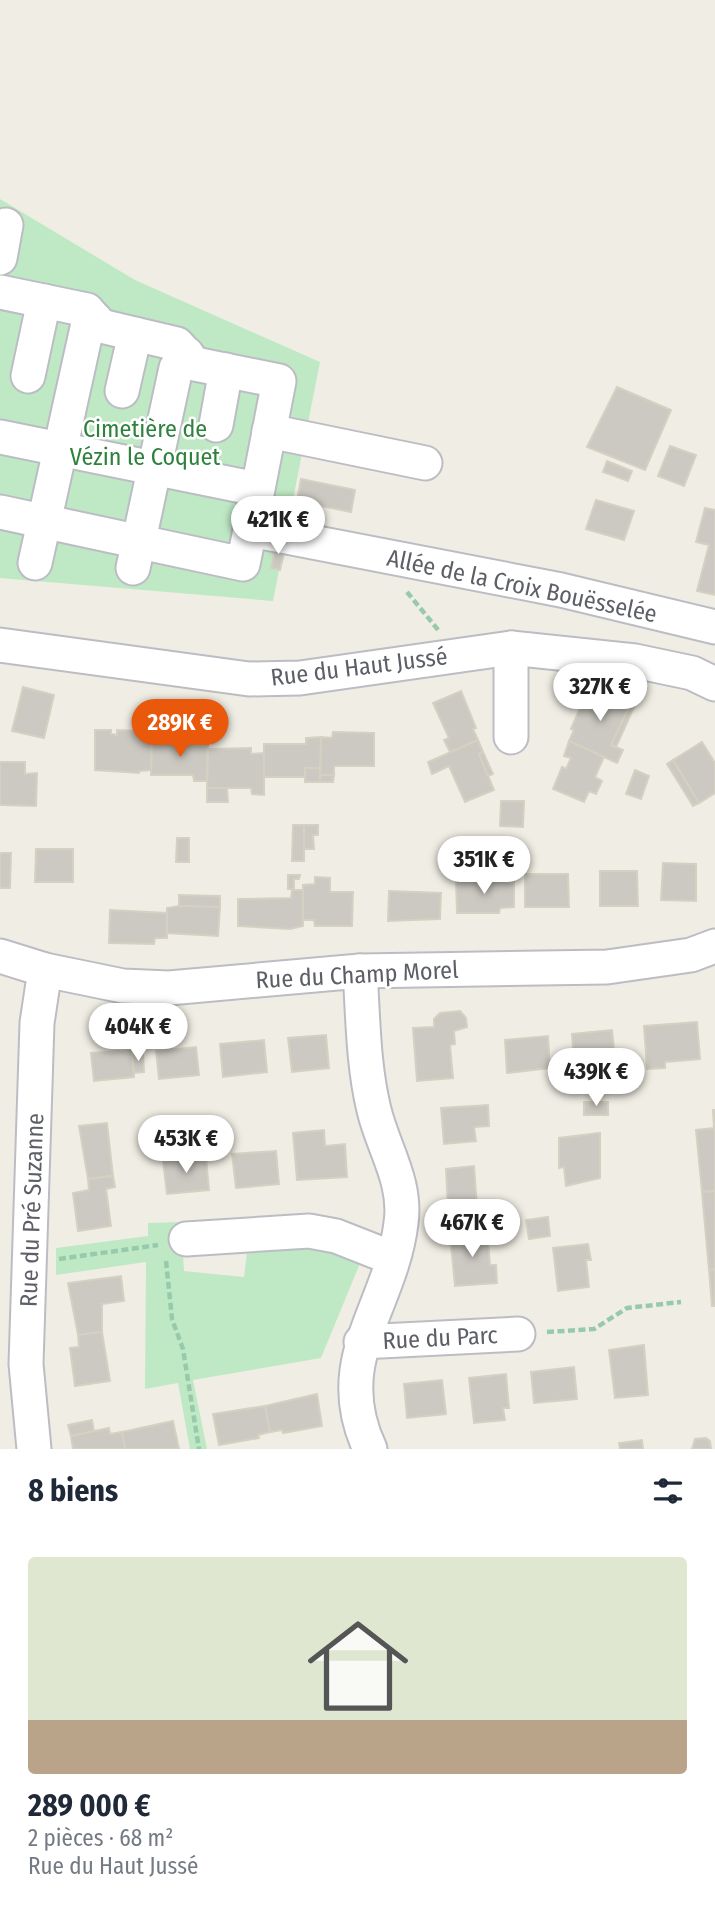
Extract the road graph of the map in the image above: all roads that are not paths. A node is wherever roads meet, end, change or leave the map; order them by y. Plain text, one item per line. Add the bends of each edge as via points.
1 (6, 225) dead end
2 (0, 258) edge
3 (0, 292) edge
4 (44, 301) junction
5 (96, 320) junction
6 (135, 334) junction
7 (187, 354) junction
8 (226, 370) junction
9 (28, 376) dead end
10 (122, 391) dead end
11 (216, 425) dead end
12 (269, 431) junction
13 (0, 436) edge
14 (61, 449) junction
15 (425, 464) dead end
16 (156, 467) junction
17 (257, 489) junction
18 (0, 512) edge
19 (46, 522) junction
20 (250, 530) junction
21 (136, 555) junction
22 (35, 563) dead end
23 (715, 627) edge
24 (0, 645) edge
25 (511, 648) junction
26 (704, 678) edge
27 (511, 737) dead end
28 (715, 946) edge
29 (0, 956) edge
30 (45, 970) junction
31 (360, 971) junction
32 (175, 1242) road end
33 (392, 1258) junction
34 (518, 1334) road end
35 (361, 1342) junction
36 (34, 1449) edge
37 (370, 1449) edge

1 - 2 street
3 - 4 street
4 - 5 street via 87,310
4 - 9 street
5 - 6 street via 101,326
5 - 14 street via 87,328
6 - 7 street via 177,344
6 - 10 street
7 - 8 street via 195,364
7 - 16 street via 176,368
8 - 11 street
8 - 12 street via 279,381
12 - 15 street
12 - 17 street
13 - 14 street
14 - 16 street
14 - 19 street
16 - 17 street
16 - 21 street
17 - 20 street
18 - 19 street
19 - 21 street
19 - 22 street
20 - 21 street via 243,564
20 - 23 street, Allée de la Croix Bouësselée via 561,590
23 - 26 street
24 - 25 street, Rue du Haut Jussé via 249,679 300,678
25 - 26 street, Rue du Haut Jussé via 635,661
25 - 27 street
28 - 31 street, Rue du Champ Morel via 691,955 607,967
29 - 30 street, Rue du Champ Morel
30 - 31 street, Rue du Champ Morel via 146,989
30 - 36 street, Rue du Pré Suzanne via 37,1023 26,1364
31 - 33 street via 366,1067 374,1112 401,1196 401,1223
32 - 33 street via 309,1231 336,1236
33 - 35 street
34 - 35 street, Rue du Parc
35 - 37 street via 355,1401 359,1426

